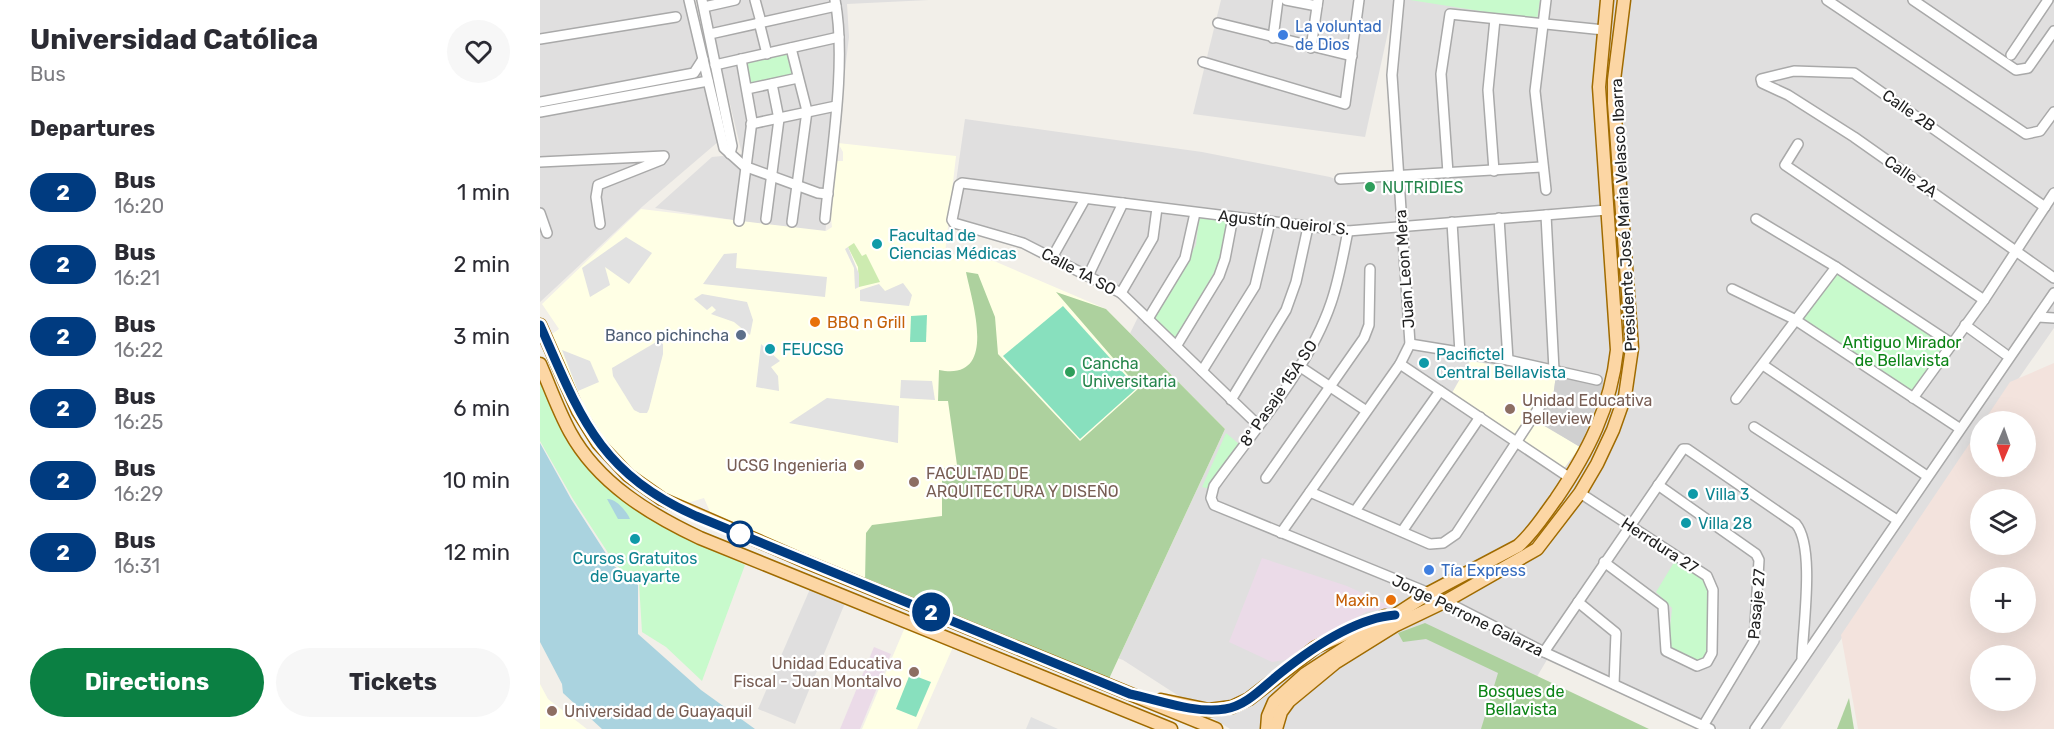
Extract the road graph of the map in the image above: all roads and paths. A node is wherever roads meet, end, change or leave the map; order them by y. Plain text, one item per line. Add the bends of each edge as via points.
1 (689, 0) edge
2 (735, 0) edge
3 (755, 0) edge
4 (1278, 0) edge
5 (1286, 0) edge
6 (1359, 0) edge
7 (1399, 0) edge
8 (1546, 0) edge
9 (1607, 0) edge
10 (1624, 0) edge
11 (1827, 0) edge
12 (1913, 0) edge
13 (2048, 0) edge
14 (835, 3) edge
15 (1317, 3) edge
16 (703, 4) edge
17 (676, 17) dead end
18 (1495, 19) junction
19 (760, 22) junction
20 (1218, 23) dead end
21 (1543, 24) junction
22 (1604, 30) junction
23 (2054, 31) edge
24 (710, 34) junction
25 (839, 38) junction
26 (1273, 38) junction
27 (540, 39) edge
28 (791, 48) junction
29 (1311, 48) junction
30 (767, 54) junction
31 (2011, 55) dead end
32 (1352, 56) junction
33 (703, 59) junction
34 (741, 59) junction
35 (1203, 62) dead end
36 (715, 65) junction
37 (798, 78) junction
38 (708, 81) junction
39 (1762, 83) joint
40 (772, 84) junction
41 (747, 89) junction
42 (540, 102) edge
43 (836, 106) junction
44 (807, 111) junction
45 (540, 112) edge
46 (2054, 112) edge
47 (779, 119) junction
48 (751, 124) junction
49 (1616, 132) junction
50 (1602, 134) junction
51 (1798, 144) dead end
52 (730, 154) junction
53 (540, 162) edge
54 (744, 166) junction
55 (1542, 167) junction
56 (1494, 171) junction
57 (1448, 173) junction
58 (772, 177) junction
59 (1397, 178) junction
60 (1340, 179) dead end
61 (797, 186) junction
62 (1546, 190) dead end
63 (828, 194) junction
64 (2054, 194) edge
65 (1085, 199) junction
66 (1123, 203) junction
67 (2045, 207) junction
68 (1157, 208) junction
69 (1607, 210) junction
70 (540, 213) edge
71 (1195, 213) junction
72 (1546, 215) junction
73 (1233, 217) junction
74 (1499, 218) junction
75 (766, 219) dead end
76 (825, 219) dead end
77 (1756, 219) dead end
78 (739, 221) dead end
79 (792, 222) dead end
80 (1270, 222) junction
81 (1452, 222) junction
82 (600, 224) dead end
83 (958, 224) joint
84 (1401, 226) junction
85 (1308, 227) junction
86 (1348, 231) junction
87 (547, 233) dead end
88 (2015, 250) junction
89 (1053, 256) junction
90 (1836, 267) junction
91 (1370, 269) dead end
92 (1089, 274) junction
93 (2054, 278) edge
94 (1732, 289) dead end
95 (1121, 292) junction
96 (2054, 293) edge
97 (1984, 300) junction
98 (2038, 317) junction
99 (2054, 318) edge
100 (1148, 319) junction
101 (1794, 319) junction
102 (540, 325) edge
103 (1965, 326) junction
104 (1951, 343) junction
105 (1410, 344) junction
106 (1177, 345) junction
107 (1460, 353) junction
108 (2005, 354) dead end
109 (1508, 360) junction
110 (540, 364) edge
111 (1400, 364) junction
112 (1763, 365) junction
113 (1299, 366) junction
114 (1554, 370) junction
115 (1202, 371) junction
116 (1597, 380) dead end
117 (1329, 388) junction
118 (1440, 391) junction
119 (1913, 398) junction
120 (1736, 399) dead end
121 (1232, 400) junction
122 (1542, 403) dead end
123 (1365, 410) junction
124 (1480, 417) junction
125 (1258, 425) junction
126 (1754, 427) dead end
127 (1959, 428) junction
128 (1517, 443) junction
129 (1927, 476) junction
130 (1266, 478) dead end
131 (1570, 478) junction
132 (1658, 485) junction
133 (1310, 492) junction
134 (1580, 493) junction
135 (1222, 510) joint
136 (1355, 511) junction
137 (1897, 520) junction
138 (1630, 525) junction
139 (1402, 530) junction
140 (1281, 533) junction
141 (1604, 562) junction
142 (1429, 593) junction
143 (1446, 601) junction
144 (1578, 602) junction
145 (1395, 615) junction
146 (1544, 652) junction
147 (1802, 659) junction
148 (1614, 684) junction
149 (1130, 694) junction
150 (1706, 727) edge
151 (1170, 729) edge
152 (1216, 729) edge
153 (1267, 729) edge
154 (1276, 729) edge
155 (1755, 729) edge

1 - 33 street
2 - 16 street
3 - 19 street
4 - 26 street
5 - 15 street
6 - 32 street
7 - 59 street, Juan Leon Mera via 1392,75
8 - 21 street
9 - 22 main road, Presidente José Maria Velasco Ibarra
10 - 49 main road, Presidente José Maria Velasco Ibarra via 1614,80
11 - 46 street via 2026,134 2040,131
12 - 23 street via 2009,68 2022,71
13 - 31 street
14 - 19 street
14 - 25 street
15 - 29 street
16 - 24 street
17 - 27 street
18 - 21 street
18 - 56 street via 1488,90
18 - 57 street via 1450,14 1441,74
19 - 24 street
19 - 30 street
20 - 26 street
21 - 22 street
21 - 55 street via 1535,91
22 - 50 main road, Presidente José Maria Velasco Ibarra via 1599,87
24 - 36 street
25 - 28 street
25 - 43 street
26 - 29 street
28 - 30 street
28 - 37 street
29 - 32 street
30 - 34 street
32 - 35 street via 1345,104
33 - 38 street
33 - 42 street via 694,73
34 - 36 street
34 - 41 street
36 - 52 street via 732,146
37 - 40 street
37 - 44 street
38 - 45 street
38 - 52 street via 724,148
39 - 67 street, Calle 2B via 1762,78 1789,71 1854,73
39 - 88 street, Calle 2A via 1846,131
40 - 41 street
40 - 47 street
41 - 48 street
43 - 44 street
43 - 63 street
44 - 47 street
44 - 61 street
47 - 48 street
47 - 58 street
48 - 54 street
49 - 50 main road via 1611,138
49 - 134 main road, Presidente José Maria Velasco Ibarra via 1632,348 1625,396 1613,430
50 - 69 main road, Presidente José Maria Velasco Ibarra
51 - 97 street via 1785,165
52 - 54 street
53 - 82 street via 664,156 598,185
54 - 58 street
54 - 78 street
55 - 56 street
55 - 62 street
56 - 57 street
57 - 59 street
58 - 61 street
58 - 75 street
59 - 60 street
59 - 84 street, Juan Leon Mera
61 - 63 street
61 - 79 street
63 - 76 street
64 - 67 street
65 - 66 street, Agustín Queirol S.
65 - 83 street, Agustín Queirol S. via 962,183 957,189 952,220
65 - 89 street
66 - 68 street, Agustín Queirol S.
66 - 92 street
67 - 88 street
68 - 71 street, Agustín Queirol S.
68 - 95 street via 1153,238
69 - 72 street, Agustín Queirol S.
69 - 131 main road, Presidente José Maria Velasco Ibarra via 1617,335 1614,378 1597,431
70 - 87 street
71 - 73 street, Agustín Queirol S.
71 - 100 street via 1185,258
72 - 74 street, Agustín Queirol S.
72 - 114 street
73 - 80 street, Agustín Queirol S.
73 - 106 street via 1219,276
74 - 81 street, Agustín Queirol S.
74 - 109 street
77 - 90 street
80 - 85 street, Agustín Queirol S.
80 - 115 street via 1255,286
81 - 84 street, Agustín Queirol S.
81 - 107 street
83 - 89 street, Calle 1A SO via 1000,234
84 - 86 street, Agustín Queirol S.
84 - 105 street, Juan Leon Mera
85 - 86 street, Agustín Queirol S.
85 - 121 street via 1286,310
86 - 113 street, 8º Pasaje 15A SO via 1331,302
88 - 93 street, Calle 2A
88 - 97 street
89 - 92 street, Calle 1A SO
90 - 101 street
90 - 104 street
91 - 117 street via 1369,325
92 - 95 street, Calle 1A SO
94 - 101 street
95 - 100 street, Calle 1A SO
96 - 98 street
97 - 103 street
98 - 99 street
98 - 127 street
100 - 106 street, Calle 1A SO
101 - 112 street
101 - 119 street
102 - 149 main road via 578,411 598,443 628,475 662,499
103 - 104 street
103 - 108 street
104 - 119 street
105 - 107 street
105 - 111 street, Juan Leon Mera
106 - 115 street, Calle 1A SO
107 - 109 street
109 - 114 street
110 - 151 main road via 570,432 584,453 616,486 660,518 700,538
111 - 118 street
111 - 123 street, Juan Leon Mera
112 - 120 street
112 - 129 street
113 - 117 street
113 - 125 street, 8º Pasaje 15A SO
114 - 116 street
115 - 121 street, Calle 1A SO
117 - 123 street
117 - 130 street
118 - 124 street
118 - 136 street
119 - 127 street
121 - 125 street, Calle 1A SO
122 - 128 street
123 - 133 street, Juan Leon Mera
124 - 128 street
124 - 139 street
125 - 135 street, 8º Pasaje 15A SO via 1212,490 1212,502
126 - 137 street
127 - 129 street
128 - 131 street
128 - 139 street via 1456,534 1443,543 1430,544
129 - 137 street
131 - 142 main road, Presidente José Maria Velasco Ibarra via 1529,537 1518,546
132 - 138 street
132 - 147 street via 1683,449 1687,449 1803,532 1807,559
132 - 150 street, Pasaje 27 via 1756,554 1759,560 1754,641
133 - 136 street
133 - 140 street, Juan Leon Mera
134 - 138 street, Herrdura 27
134 - 143 main road, Presidente José Maria Velasco Ibarra via 1537,549
135 - 140 street, Jorge Perrone Galarza
136 - 139 street
137 - 147 street
138 - 141 street
138 - 141 street, Herrdura 27 via 1712,583 1712,653 1707,662 1697,666 1669,655 1664,646 1663,606
140 - 142 street, Jorge Perrone Galarza
141 - 144 street
142 - 143 street, Jorge Perrone Galarza
142 - 145 main road, Presidente José Maria Velasco Ibarra
143 - 146 street, Jorge Perrone Galarza
143 - 154 main road, Presidente José Maria Velasco Ibarra via 1376,636 1307,684 1284,707
144 - 146 street
144 - 148 street via 1616,633
145 - 149 main road via 1379,616 1316,647 1249,699 1232,707 1195,708
145 - 153 main road, Presidente José Maria Velasco Ibarra via 1289,686 1271,706
146 - 148 street, Jorge Perrone Galarza
147 - 155 street
148 - 150 street, Jorge Perrone Galarza
149 - 152 main road

